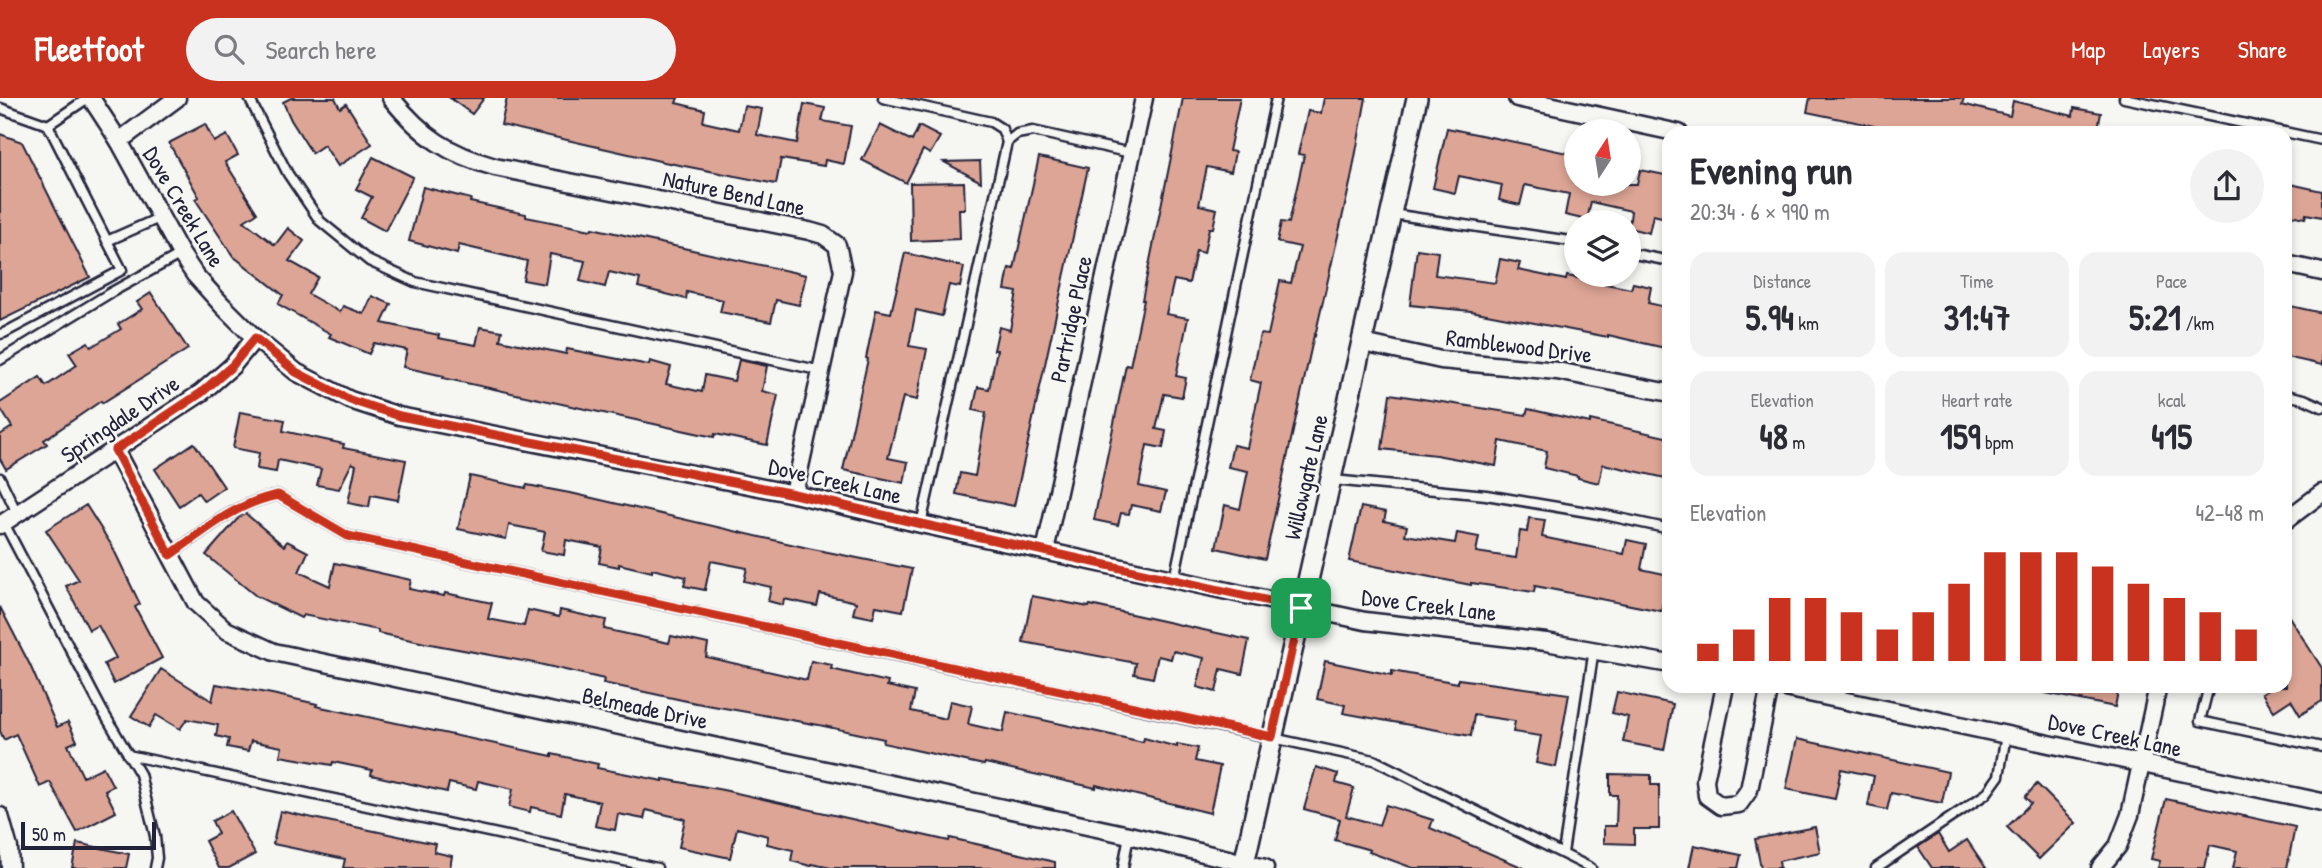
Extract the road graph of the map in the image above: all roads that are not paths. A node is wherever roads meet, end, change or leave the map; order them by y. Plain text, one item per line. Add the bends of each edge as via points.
1 (90, 98) edge
2 (177, 98) edge
3 (249, 98) edge
4 (391, 98) edge
5 (883, 98) edge
6 (1144, 98) edge
7 (1276, 98) edge
8 (1417, 98) edge
9 (1517, 98) edge
10 (2124, 98) edge
11 (0, 108) edge
12 (48, 125) junction
13 (2256, 126) edge
14 (1662, 129) edge
15 (2292, 134) edge
16 (2322, 140) edge
17 (119, 141) junction
18 (1006, 142) junction
19 (1131, 153) junction
20 (1392, 214) junction
21 (159, 218) junction
22 (1564, 240) edge
23 (107, 241) junction
24 (181, 254) junction
25 (1641, 255) edge
26 (1662, 259) edge
27 (2292, 265) edge
28 (2322, 272) edge
29 (0, 334) edge
30 (255, 338) junction
31 (1363, 343) junction
32 (0, 360) edge
33 (822, 371) junction
34 (1662, 391) edge
35 (2292, 396) edge
36 (2322, 407) edge
37 (115, 450) junction
38 (0, 478) edge
39 (1330, 480) junction
40 (2322, 493) edge
41 (794, 494) junction
42 (2292, 516) edge
43 (7, 521) edge
44 (921, 524) junction
45 (1662, 527) edge
46 (1045, 551) junction
47 (170, 555) junction
48 (1174, 579) junction
49 (1301, 608) junction
50 (1594, 649) junction
51 (1662, 662) edge
52 (1724, 693) edge
53 (1769, 693) edge
54 (1810, 693) edge
55 (2157, 693) edge
56 (2207, 693) edge
57 (2007, 734) junction
58 (1272, 737) junction
59 (2322, 747) edge
60 (128, 755) junction
61 (2142, 764) junction
62 (2322, 801) edge
63 (0, 816) edge
64 (1129, 835) junction
65 (1563, 853) junction
66 (1244, 865) edge
67 (10, 868) edge
68 (155, 868) edge
69 (657, 868) edge
70 (1123, 868) edge
71 (1265, 868) edge
72 (1591, 868) edge
73 (1876, 868) edge
74 (2099, 868) edge

1 - 12 lane
1 - 17 street, Dove Creek Lane
2 - 17 street
3 - 33 lane via 288,174 320,221 369,261 415,282
4 - 33 street, Nature Bend Lane via 411,122 465,159 822,235 837,246 843,271
5 - 18 lane via 991,122 1002,129
6 - 19 street, Partridge Place
7 - 48 lane
8 - 20 street, Willowgate Lane
9 - 14 street
10 - 13 lane
11 - 12 lane
12 - 23 lane
15 - 16 lane
17 - 21 street, Dove Creek Lane
18 - 19 lane via 1032,131
18 - 44 lane
19 - 46 street, Partridge Place
20 - 22 lane
20 - 31 street, Willowgate Lane
21 - 23 lane
21 - 24 street, Dove Creek Lane
23 - 29 lane via 122,270
24 - 30 street, Dove Creek Lane
24 - 32 lane
25 - 26 lane
27 - 28 street
30 - 37 street, Springdale Drive via 201,393
30 - 41 street, Dove Creek Lane via 296,372 350,400 400,416
31 - 34 street, Ramblewood Drive via 1441,360 1557,371
31 - 39 street, Willowgate Lane
33 - 41 street, Nature Bend Lane
35 - 36 lane
37 - 43 street, Springdale Drive
37 - 47 street, Belmeade Drive
38 - 43 lane
39 - 45 lane via 1486,495
39 - 49 street, Willowgate Lane
40 - 42 street
41 - 44 street, Dove Creek Lane
43 - 60 lane
44 - 46 street, Dove Creek Lane
46 - 48 street, Dove Creek Lane
47 - 58 lane via 232,511 278,495 348,536
47 - 64 street, Belmeade Drive via 196,603 226,630 274,652
48 - 49 street, Dove Creek Lane
49 - 50 street, Dove Creek Lane via 1365,621
49 - 58 street, Willowgate Lane
50 - 51 street, Dove Creek Lane
50 - 65 lane
52 - 53 street via 1705,780 1707,796 1721,806 1739,804 1749,790
54 - 57 street, Dove Creek Lane
55 - 61 street
56 - 59 lane via 2200,721
57 - 61 street, Dove Creek Lane
57 - 73 lane via 1999,776 1986,794
58 - 65 lane via 1374,760
58 - 66 street, Willowgate Lane
60 - 68 lane via 140,774 150,810
60 - 69 lane
61 - 62 street, Dove Creek Lane
61 - 74 street via 2118,846
63 - 67 street
64 - 66 street, Belmeade Drive
64 - 70 lane
65 - 72 lane
66 - 71 street, Belmeade Drive

